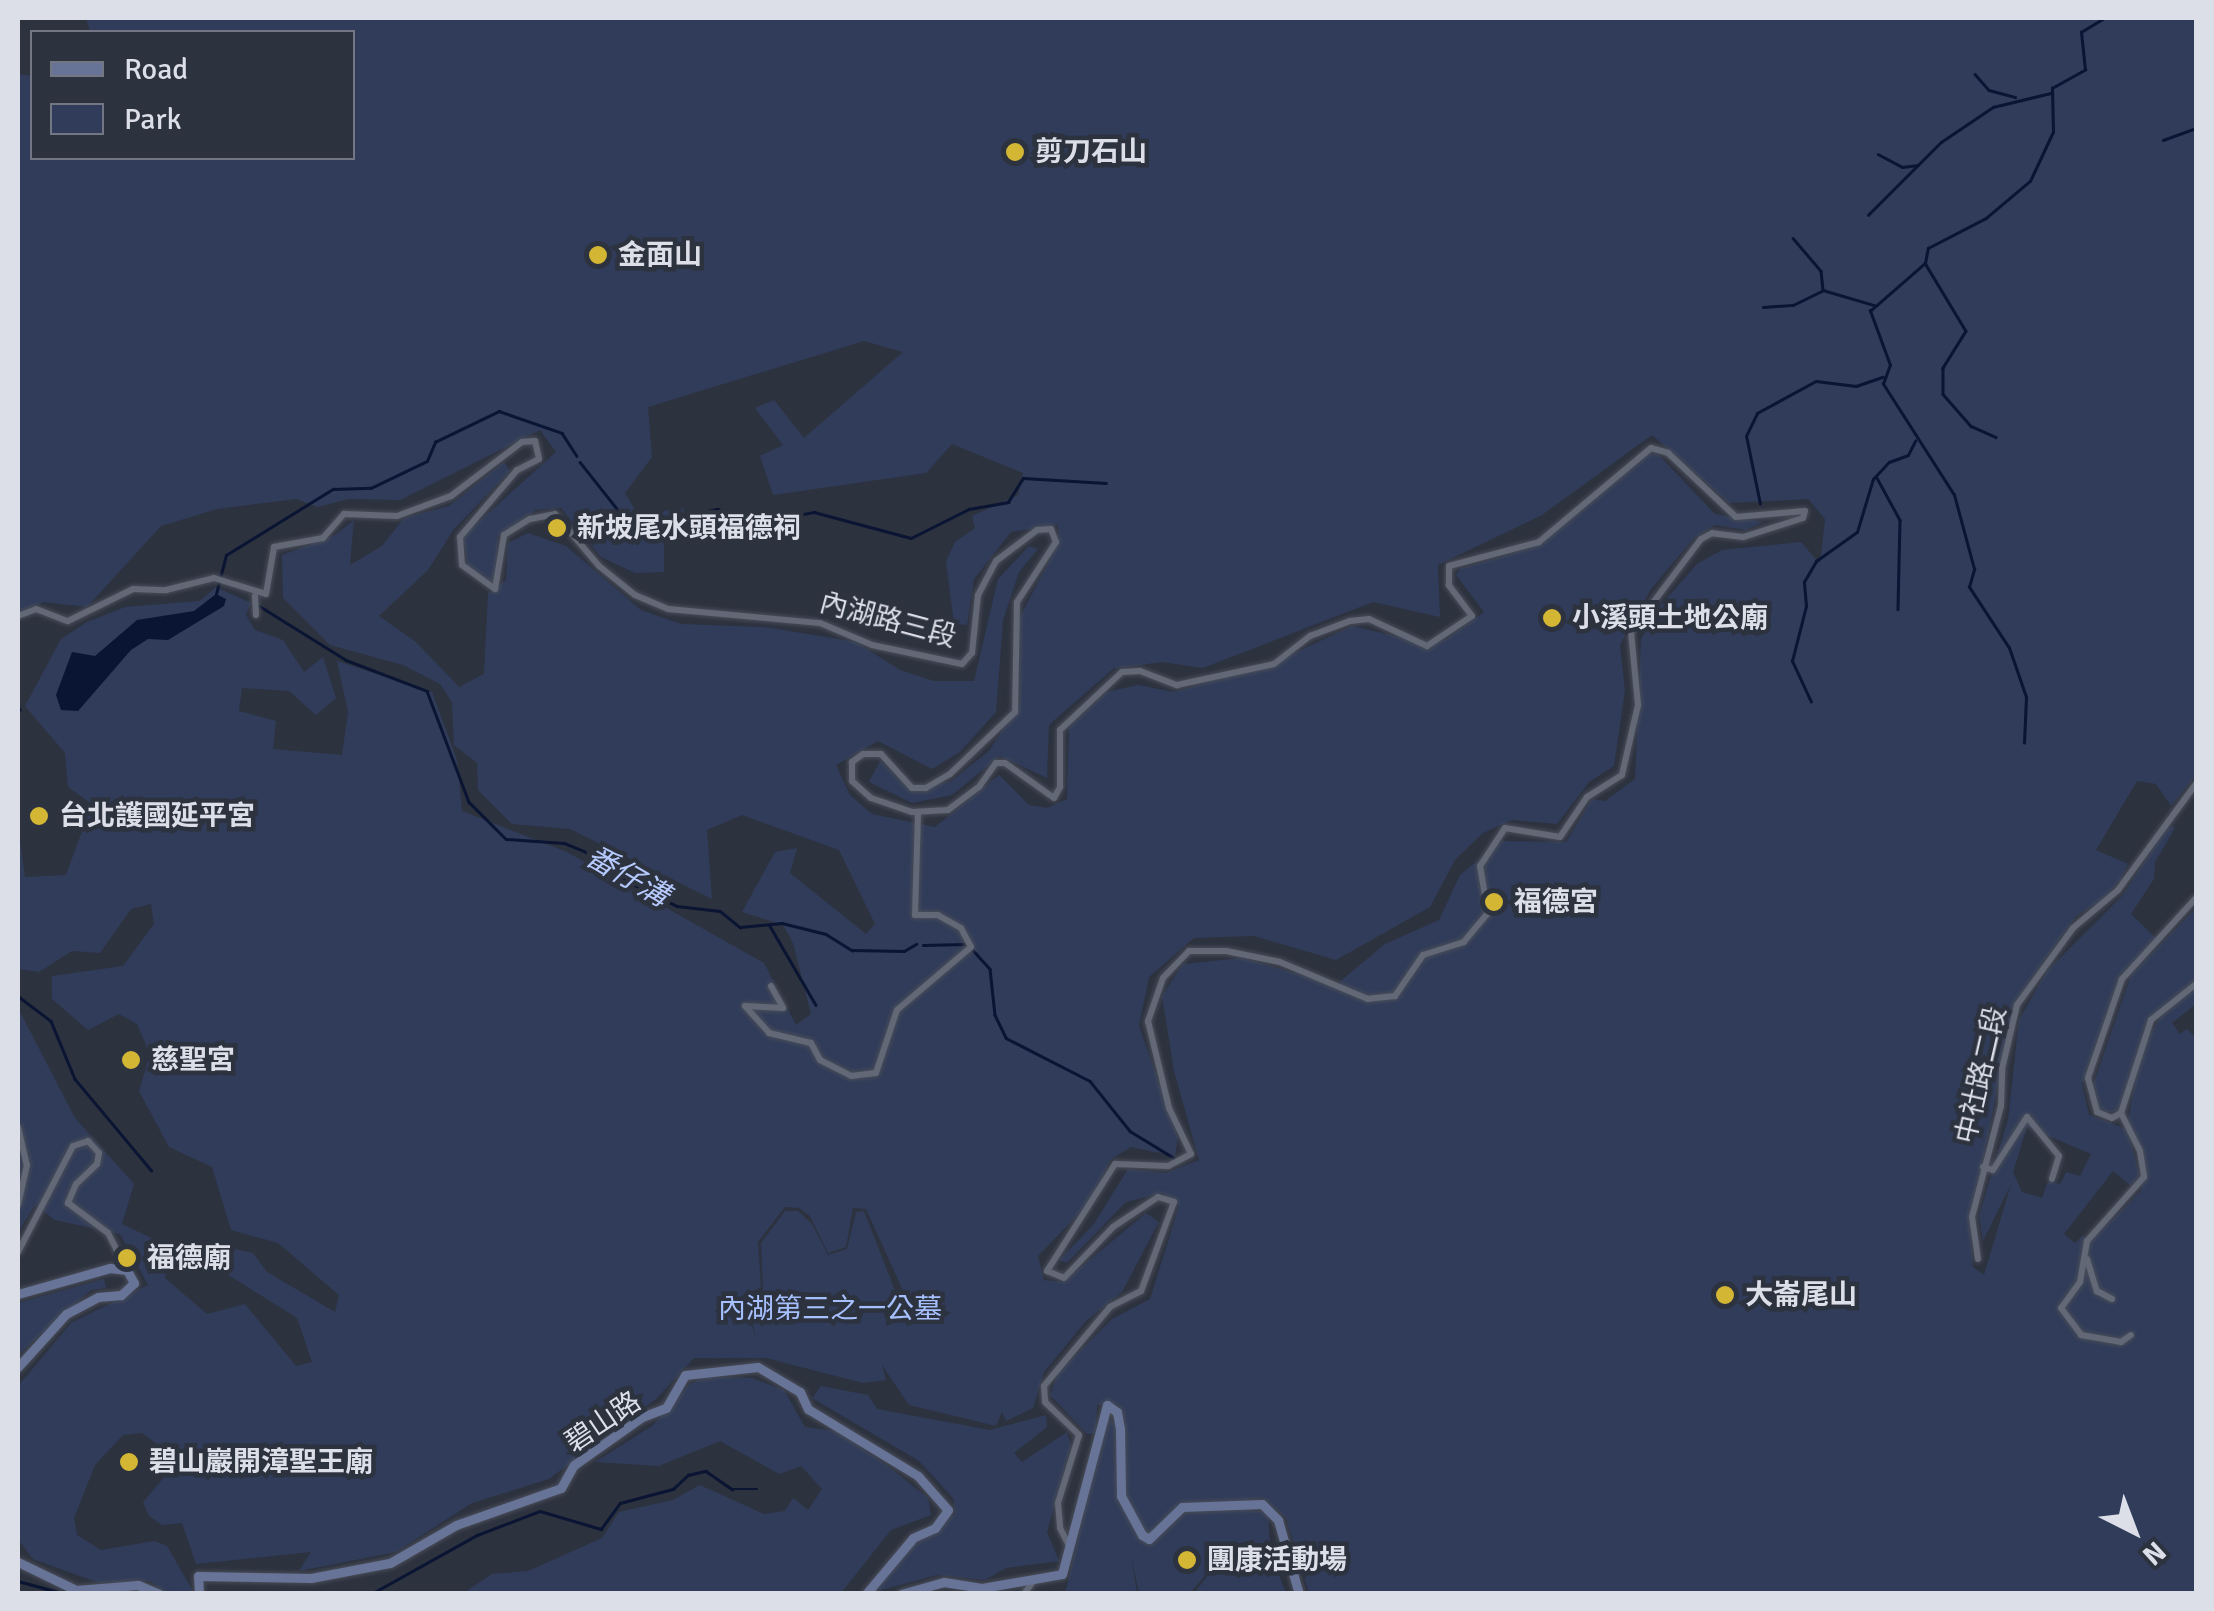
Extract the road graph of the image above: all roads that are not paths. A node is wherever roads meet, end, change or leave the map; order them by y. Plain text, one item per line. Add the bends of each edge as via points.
1 (255, 596) junction
2 (256, 614) dead end
3 (18, 616) edge
4 (2196, 784) edge
5 (918, 812) junction
6 (2196, 898) edge
7 (2196, 984) edge
8 (771, 986) dead end
9 (2121, 1113) junction
10 (18, 1127) edge
11 (1983, 1167) junction
12 (2052, 1179) dead end
13 (18, 1205) edge
14 (18, 1252) edge
15 (2086, 1253) junction
16 (1978, 1258) dead end
17 (127, 1270) junction
18 (18, 1294) edge
19 (2112, 1298) dead end
20 (2131, 1336) dead end
21 (18, 1366) edge
22 (1071, 1549) junction
23 (18, 1562) edge
24 (1034, 1579) junction
25 (96, 1593) edge
26 (159, 1594) edge
27 (200, 1594) edge
28 (866, 1594) edge
29 (900, 1594) edge
30 (1024, 1594) edge
31 (1299, 1594) edge

1 - 2 street
1 - 3 street via 219,580 133,589 68,621 36,609
1 - 5 street, 內湖路三段 via 270,588 267,558 274,547 323,538 344,514 398,516 450,496 522,442 536,441 540,458 517,470 460,537 462,565 494,589 504,535 555,514 599,566 635,595 668,610 820,623 872,645 962,664 972,653 978,595 996,562 1037,530 1051,529 1056,542 1017,602 1016,712 926,788 912,788 880,754 852,762 852,781 871,798
4 - 11 street, 中社路二段 via 2118,890 2072,928 2018,1005
5 - 8 street via 914,915 938,915 961,928 971,947 898,1010 876,1073 851,1076 820,1060 811,1043 770,1032 745,1006 783,1008
5 - 22 street via 957,807 996,763 1006,762 1054,798 1060,787 1060,730 1122,672 1140,671 1177,685 1274,664 1319,631 1369,619 1427,646 1472,616 1449,585 1449,566 1539,542 1652,448 1668,452 1736,518 1798,509 1806,515 1743,536 1712,532 1701,538 1630,632 1638,705 1622,775 1587,797 1560,838 1506,828 1480,866 1488,913 1464,942 1423,955 1395,996 1368,999 1280,962 1226,951 1190,951 1163,978 1148,1022 1169,1108 1191,1154 1168,1166 1115,1164 1047,1271 1064,1278 1113,1227 1158,1197 1174,1202 1141,1291 1110,1306 1044,1386 1045,1402 1079,1435 1058,1503
6 - 9 street via 2122,979 2087,1087 2097,1112 2112,1118
7 - 9 street via 2151,1020
9 - 15 street via 2144,1176 2086,1242
10 - 13 street via 27,1164
11 - 12 street via 1994,1170 2027,1117 2059,1156
11 - 16 street, 中社路二段 via 1972,1217
14 - 17 street via 73,1146 88,1140 98,1164 76,1184 68,1203 108,1234
15 - 19 street via 2097,1290
15 - 20 street via 2080,1282 2061,1308 2081,1334 2121,1342
17 - 18 street via 110,1268
17 - 21 street via 130,1289 66,1314
22 - 24 street via 1062,1574
22 - 31 street via 1101,1414 1114,1406 1120,1496 1142,1535 1149,1538 1182,1508 1262,1504 1278,1520
23 - 25 street
24 - 29 street via 982,1588 944,1582
24 - 30 street
25 - 26 street via 138,1586
27 - 28 street, 碧山路 via 198,1576 311,1578 390,1563 456,1525 561,1488 574,1465 666,1408 685,1375 758,1367 800,1392 808,1409 918,1476 948,1510 934,1528 913,1538

